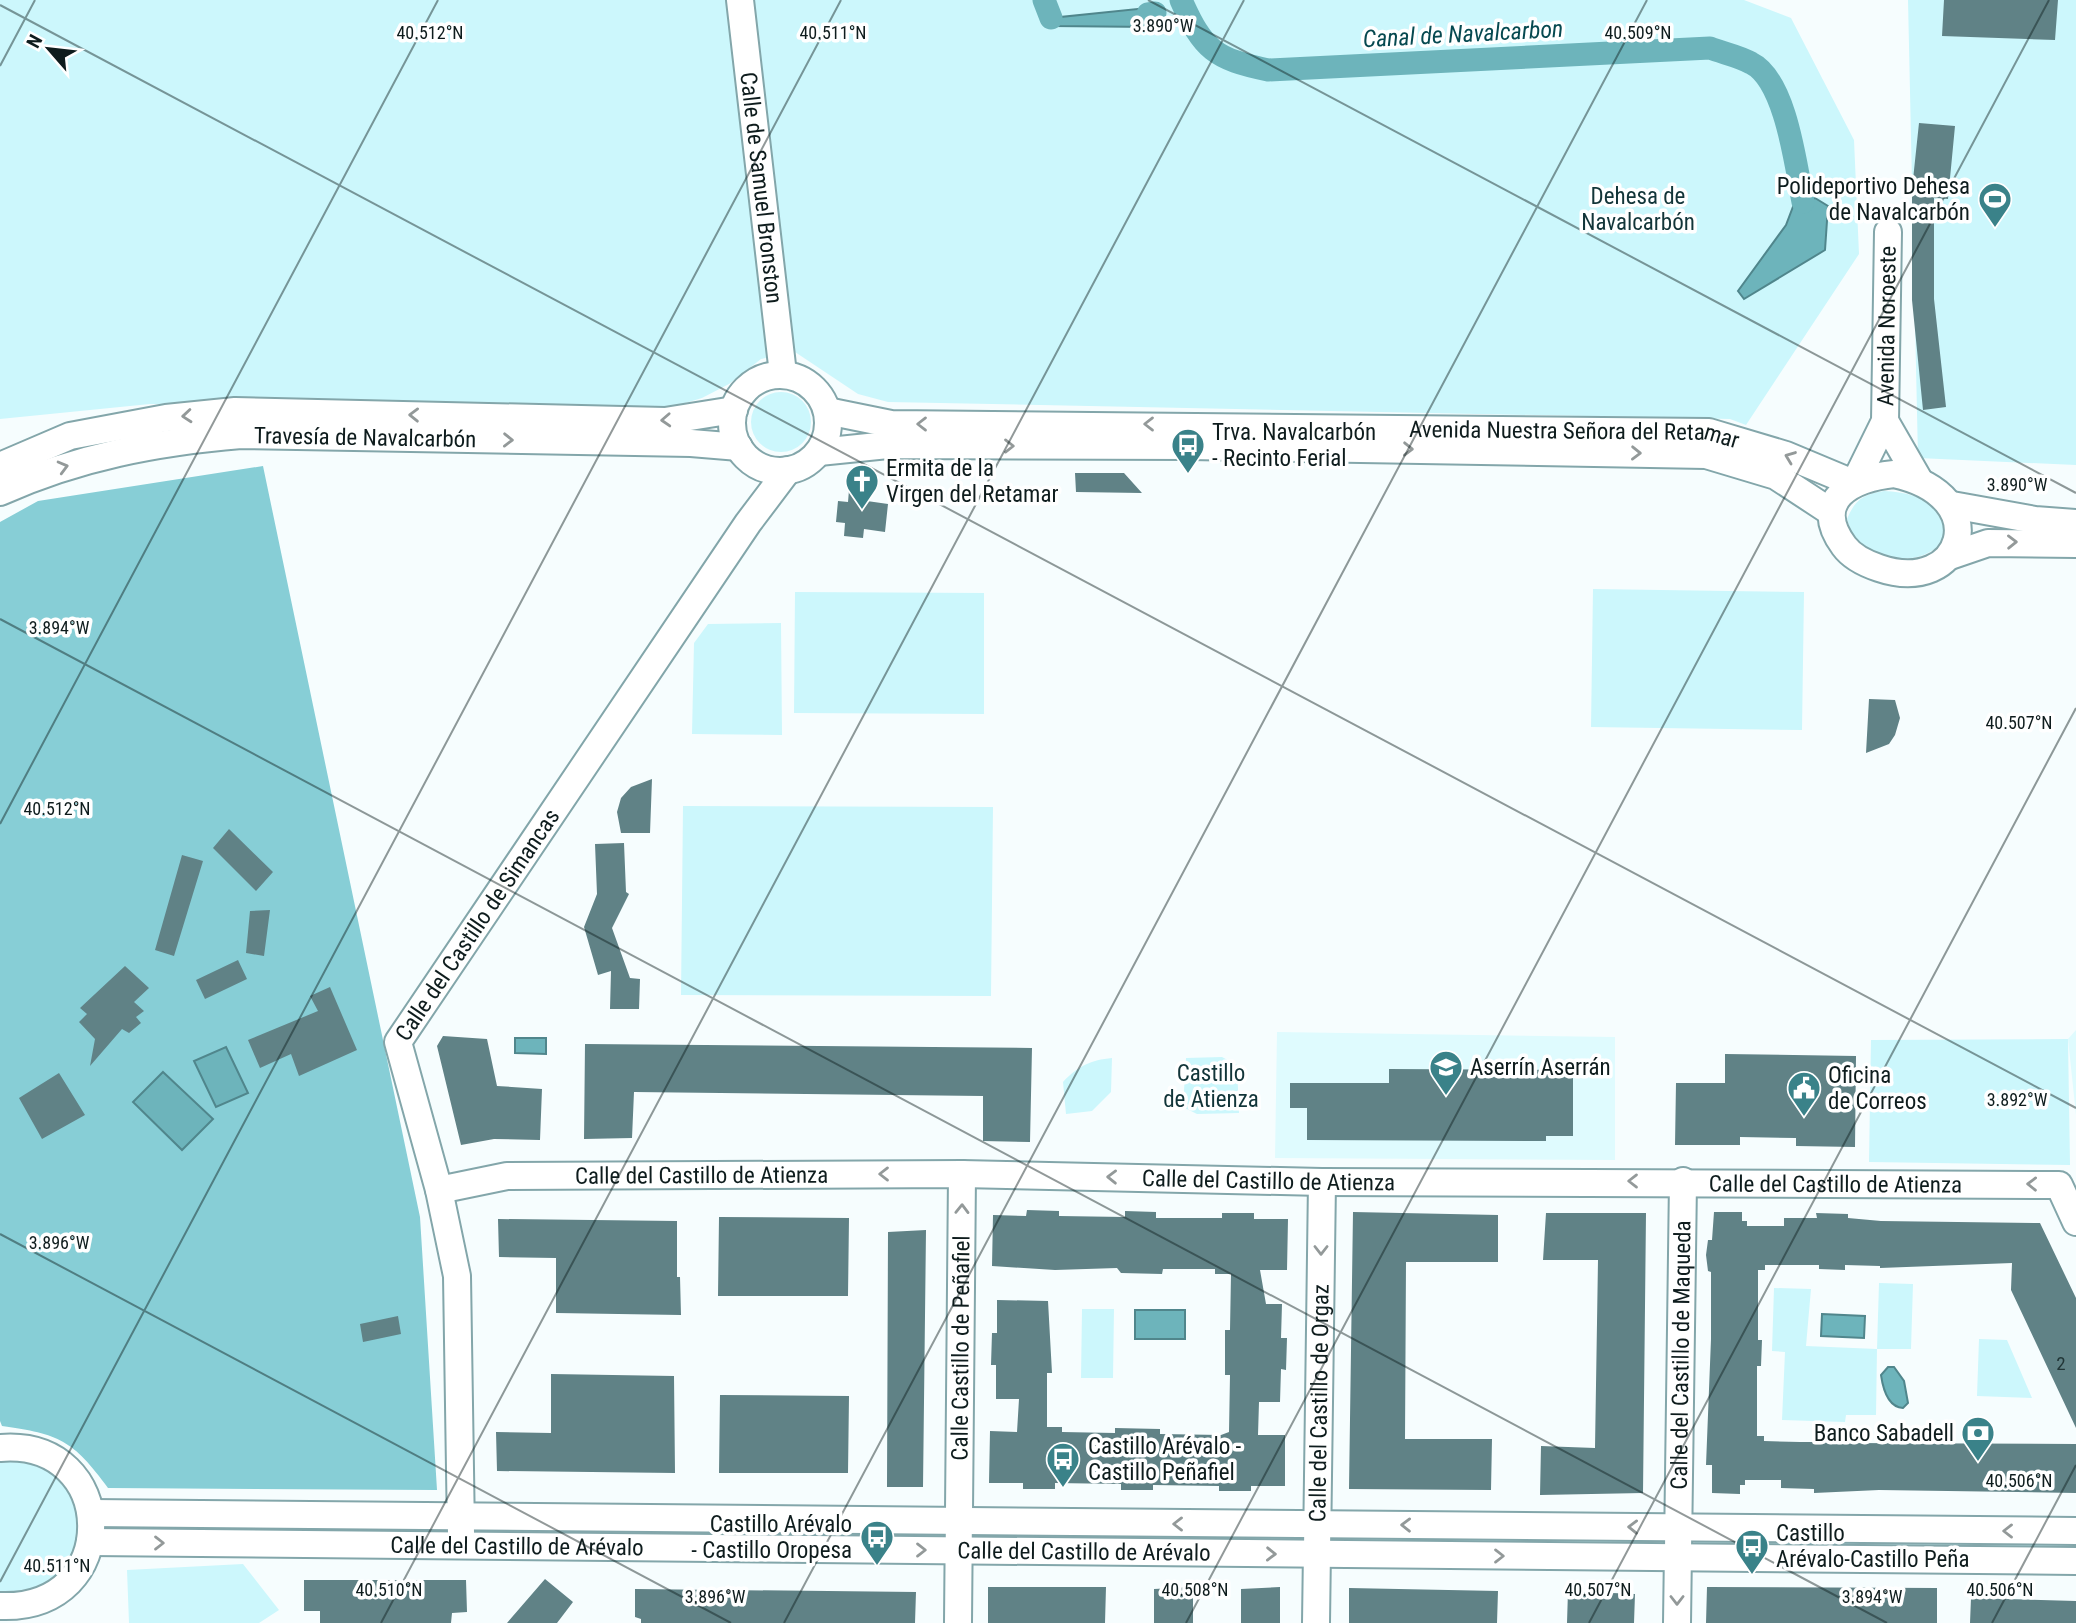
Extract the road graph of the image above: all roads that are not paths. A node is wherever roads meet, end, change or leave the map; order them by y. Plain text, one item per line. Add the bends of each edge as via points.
1 (740, 0) edge
2 (1888, 232) dead end
3 (783, 374) junction
4 (734, 410) junction
5 (827, 411) junction
6 (1885, 421) junction
7 (70, 436) junction
8 (0, 451) edge
9 (819, 452) junction
10 (748, 456) junction
11 (0, 466) edge
12 (788, 470) junction
13 (1919, 480) junction
14 (1854, 482) junction
15 (0, 492) edge
16 (1952, 505) junction
17 (1831, 512) junction
18 (748, 523) junction
19 (2076, 523) edge
20 (2076, 544) edge
21 (1951, 556) junction
22 (962, 1174) junction
23 (1683, 1181) junction
24 (1322, 1182) junction
25 (439, 1190) junction
26 (2076, 1222) edge
27 (0, 1448) edge
28 (91, 1513) junction
29 (461, 1516) junction
30 (959, 1522) junction
31 (1319, 1524) junction
32 (1677, 1528) junction
33 (2076, 1531) edge
34 (90, 1542) junction
35 (461, 1545) junction
36 (958, 1550) junction
37 (1317, 1555) junction
38 (1676, 1558) junction
39 (2076, 1561) edge
40 (0, 1606) edge
41 (51, 1612) edge
42 (958, 1623) edge
43 (1316, 1623) edge
44 (1677, 1623) edge

1 - 3 street, Calle de Samuel Bronston
2 - 6 street, Avenida Noroeste
3 - 4 street via 752,383
3 - 5 street via 811,385
4 -> 7 street, Travesía de Navalcarbón via 665,421 235,411
4 - 10 street via 734,435
5 - 9 street via 828,432
14 -> 5 street, Avenida Nuestra Señora del Retamar via 1709,432 891,424
6 - 13 street, Avenida Noroeste
6 - 14 street, Avenida Noroeste
7 - 8 street
7 - 11 street, Travesía de Navalcarbón
9 - 12 street
9 -> 17 street, Avenida Nuestra Señora del Retamar via 888,445 1203,446 1706,455 1776,476
10 - 12 street, Travesía de Navalcarbón via 772,470
15 -> 10 street, Travesía de Navalcarbón via 44,472 109,454 173,440 241,435 691,443
10 - 18 street, Calle del Castillo de Simancas via 758,489
12 - 18 street, Calle del Castillo de Simancas
13 - 14 street via 1894,474
13 - 16 street
14 - 17 street via 1840,492
16 - 19 street
16 - 21 street via 1959,520
17 - 21 street via 1835,533 1846,550 1868,564 1908,574 1937,567
18 - 25 street, Calle del Castillo de Simancas via 398,1042
21 -> 20 street via 1988,543
24 -> 22 street, Calle del Castillo de Atienza
22 -> 25 street, Calle del Castillo de Atienza via 507,1176
30 -> 22 street, Calle Castillo de Peñafiel
23 -> 24 street, Calle del Castillo de Atienza
26 -> 23 street, Calle del Castillo de Atienza via 2059,1185
23 - 32 street, Calle del Castillo de Maqueda
24 -> 31 street, Calle del Castillo de Orgaz
25 - 29 street, Calle del Castillo de Simancas via 457,1276
27 - 28 street via 26,1448 60,1463 84,1490
28 - 29 street, Calle del Castillo de Arévalo
28 - 34 street
29 - 30 street, Calle del Castillo de Arévalo
29 - 35 street, Calle del Castillo de Simancas
31 -> 30 street, Calle del Castillo de Arévalo
30 - 36 street, Calle Castillo de Peñafiel
32 -> 31 street, Calle del Castillo de Arévalo
31 - 37 street, Calle del Castillo de Orgaz
33 -> 32 street, Calle del Castillo de Arévalo
32 - 38 street, Calle del Castillo de Maqueda
34 -> 35 street, Calle del Castillo de Arévalo
34 - 41 street via 82,1567
35 -> 36 street, Calle del Castillo de Arévalo
36 -> 37 street, Calle del Castillo de Arévalo
36 - 42 street, Calle Castillo de Peñafiel
37 -> 38 street, Calle del Castillo de Arévalo
37 - 43 street, Calle del Castillo de Orgaz
38 - 39 street, Calle del Castillo de Arévalo
38 -> 44 street, Calle del Castillo de Maqueda
40 - 41 street

